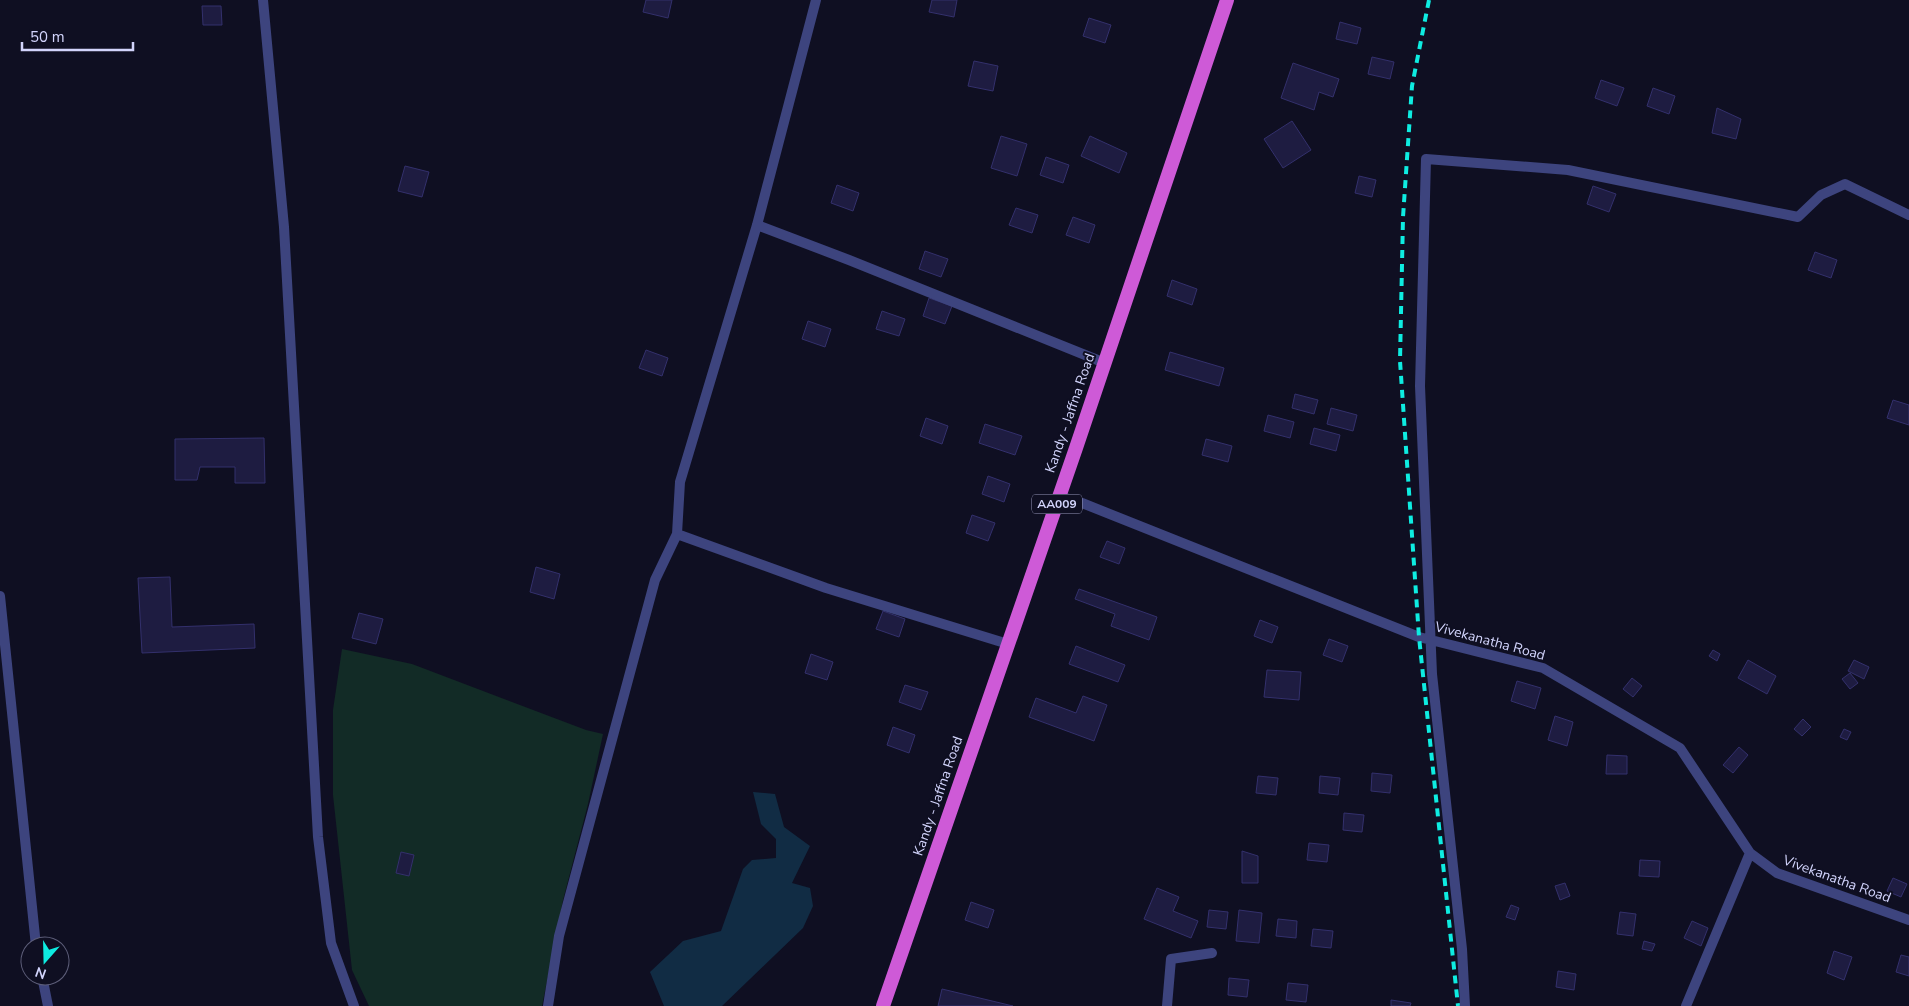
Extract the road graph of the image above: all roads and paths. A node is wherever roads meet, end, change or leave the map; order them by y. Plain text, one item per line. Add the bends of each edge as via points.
1 (263, 0) edge
2 (816, 0) edge
3 (1227, 0) edge
4 (1909, 215) edge
5 (757, 225) junction
6 (1105, 362) junction
7 (1059, 496) junction
8 (677, 534) junction
9 (0, 596) edge
10 (1431, 639) junction
11 (1008, 644) junction
12 (1750, 853) junction
13 (1909, 920) edge
14 (35, 936) edge
15 (1212, 953) dead end
16 (44, 986) edge
17 (48, 1006) edge
18 (354, 1006) edge
19 (548, 1006) edge
20 (883, 1006) edge
21 (1166, 1006) edge
22 (1465, 1006) edge
23 (1686, 1006) edge

1 - 18 street via 284,227 318,837 331,943
2 - 5 street
3 - 6 highway, Kandy - Jaffna Road / AA009
4 - 10 street via 1845,184 1821,195 1798,218 1568,170 1426,160 1420,386
5 - 6 street
5 - 8 street via 680,482
6 - 7 highway, Kandy - Jaffna Road / AA009
7 - 10 street, Vivekanatha Road
7 - 11 highway, Kandy - Jaffna Road / AA009
8 - 11 street via 826,588
8 - 19 street via 655,580 559,936
9 - 14 street
10 - 12 street, Vivekanatha Road via 1543,668 1680,748
10 - 22 street
11 - 20 highway, Kandy - Jaffna Road / AA009
12 - 13 street, Vivekanatha Road via 1777,873
12 - 23 street
15 - 21 street via 1171,960
16 - 17 street

